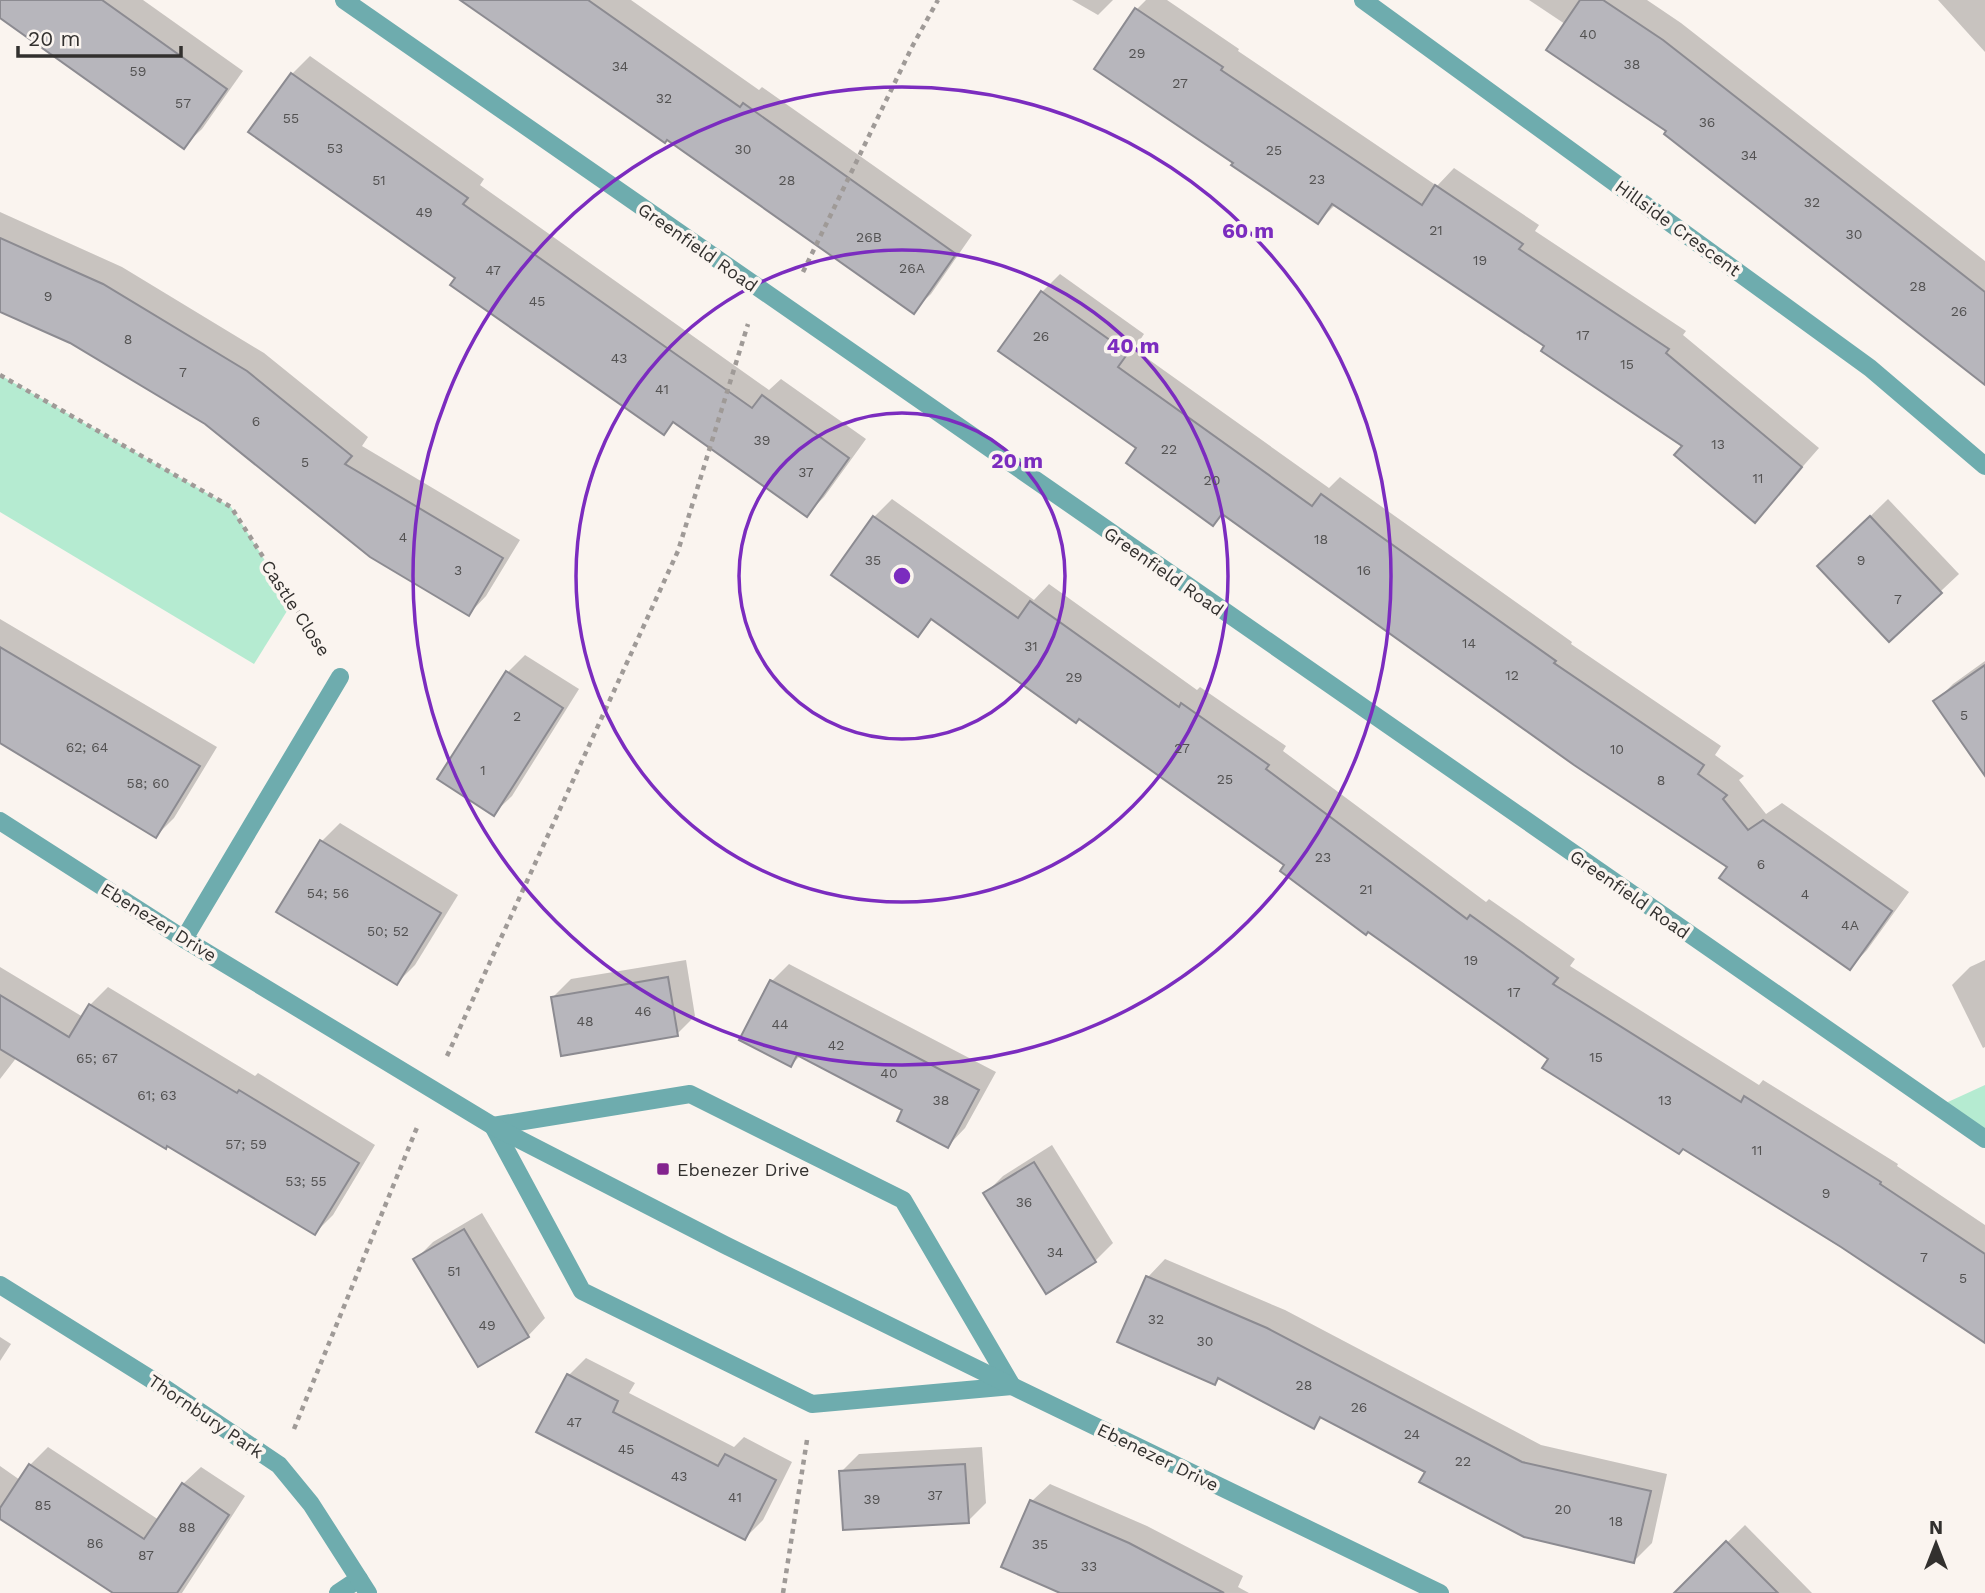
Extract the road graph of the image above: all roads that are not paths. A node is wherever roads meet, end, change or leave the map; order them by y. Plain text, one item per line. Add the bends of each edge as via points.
1 (344, 0) edge
2 (1363, 0) edge
3 (1985, 466) edge
4 (340, 677) road end
5 (0, 821) edge
6 (184, 939) junction
7 (493, 1126) junction
8 (1985, 1139) edge
9 (0, 1285) edge
10 (1012, 1386) junction
11 (364, 1586) edge
12 (338, 1593) edge
13 (1440, 1593) edge

1 - 8 street, Greenfield Road
2 - 3 street, Hillside Crescent via 1870,368
4 - 6 street
5 - 6 street, Ebenezer Drive
6 - 7 street, Ebenezer Drive
7 - 10 street, Ebenezer Drive
7 - 10 street via 582,1291 812,1404
7 - 10 street via 690,1094 903,1200
9 - 11 street, Thornbury Park via 279,1465 312,1504
10 - 13 street, Ebenezer Drive
11 - 12 street

